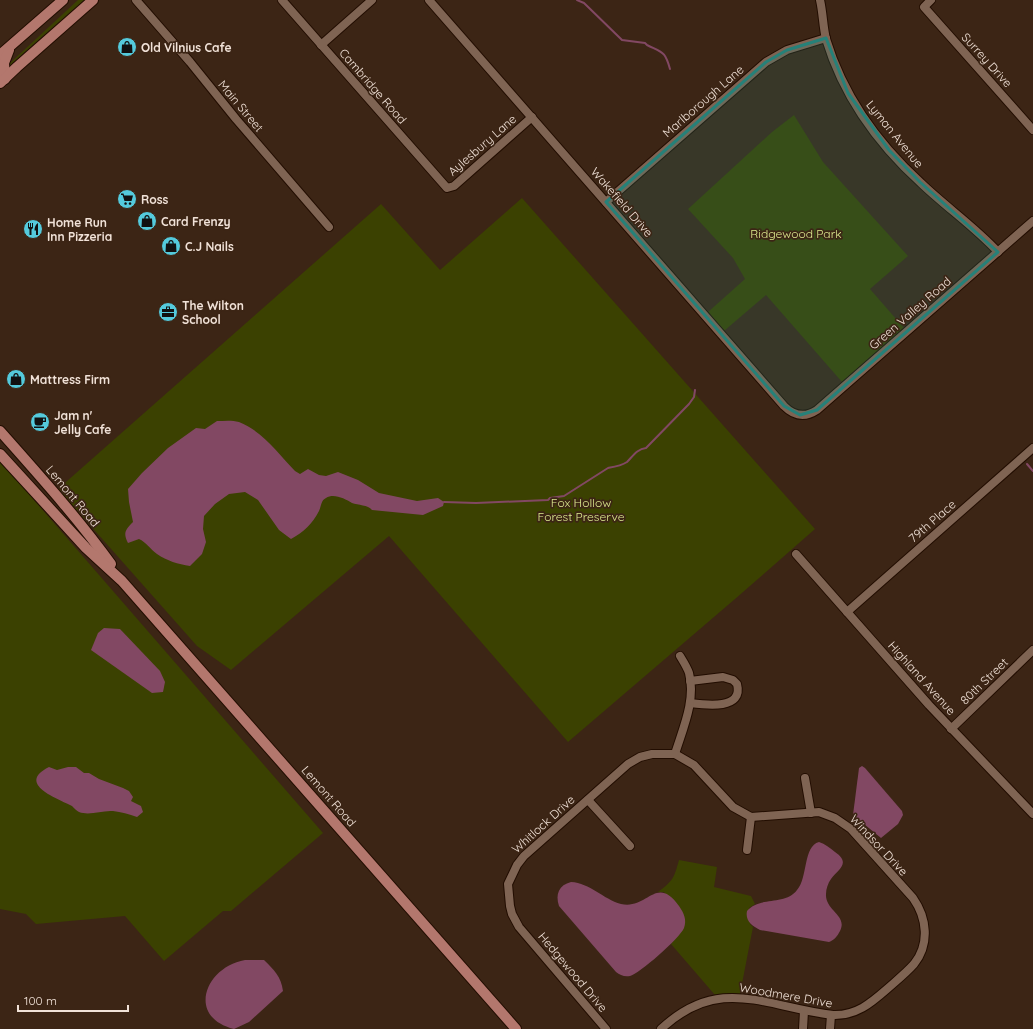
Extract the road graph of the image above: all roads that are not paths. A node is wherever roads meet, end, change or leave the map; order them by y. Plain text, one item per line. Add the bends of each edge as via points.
1 (63, 0) edge
2 (93, 0) edge
3 (136, 0) edge
4 (282, 0) edge
5 (372, 0) edge
6 (429, 0) edge
7 (820, 0) edge
8 (931, 0) edge
9 (826, 38) junction
10 (321, 45) junction
11 (11, 46) junction
12 (0, 56) edge
13 (3, 81) edge
14 (532, 117) junction
15 (1033, 130) edge
16 (447, 188) joint
17 (606, 202) junction
18 (1033, 221) edge
19 (329, 227) dead end
20 (998, 252) junction
21 (800, 415) joint
22 (0, 431) edge
23 (1033, 448) edge
24 (0, 454) edge
25 (796, 554) dead end
26 (122, 581) junction
27 (847, 612) junction
28 (1033, 650) edge
29 (680, 656) dead end
30 (690, 681) junction
31 (690, 703) junction
32 (951, 729) junction
33 (675, 754) junction
34 (805, 778) dead end
35 (588, 800) junction
36 (811, 813) junction
37 (1033, 814) edge
38 (752, 817) junction
39 (630, 846) dead end
40 (747, 850) dead end
41 (523, 932) joint
42 (885, 990) joint
43 (804, 1011) junction
44 (831, 1015) junction
45 (516, 1029) edge
46 (606, 1029) edge
47 (660, 1029) edge
48 (803, 1029) edge
49 (830, 1029) edge

1 - 11 main road
2 - 13 main road
3 - 19 street, Main Street
4 - 10 street, Cambridge Road
5 - 10 street
6 - 14 street, Wakefield Drive
7 - 9 street, Lyman Avenue
8 - 15 street, Surrey Drive via 924,7
9 - 17 street, Marlborough Lane via 787,50 766,62
9 - 20 street, Lyman Avenue via 848,93 880,138 920,182 977,230
10 - 16 street, Cambridge Road
11 - 12 main road
11 - 13 main road via 5,57
14 - 16 street, Aylesbury Lane via 454,186
14 - 17 street, Wakefield Drive
17 - 21 street, Wakefield Drive via 784,406 793,414
18 - 20 street, Green Valley Road
20 - 21 street, Green Valley Road via 817,410 811,414
22 - 26 main road, Lemont Road via 95,542
23 - 27 street, 79th Place
24 - 26 main road, Lemont Road via 76,537
25 - 27 street, Highland Avenue
26 - 45 main road, Lemont Road
27 - 32 street, Highland Avenue
28 - 32 street, 80th Street
29 - 30 street
30 - 31 street
30 - 31 street via 729,678 737,684 739,690 737,696 727,704
31 - 33 street
32 - 37 street, Highland Avenue
33 - 35 street, Whitlock Drive via 642,756 628,764
33 - 38 street via 694,765 726,802
34 - 36 street
35 - 39 street
35 - 41 street, Whitlock Drive via 524,856 514,870 508,884 510,906 515,921
36 - 38 street, Windsor Drive
36 - 42 street, Windsor Drive via 819,812 835,818 851,829 913,898 921,911 926,934 920,954 913,965
38 - 40 street
41 - 46 street, Hedgewood Drive
42 - 44 street, Woodmere Drive via 865,1007 841,1015
43 - 44 street, Woodmere Drive
43 - 47 street, Woodmere Drive via 741,998 724,998 692,1007 673,1017
43 - 48 street
44 - 49 street

